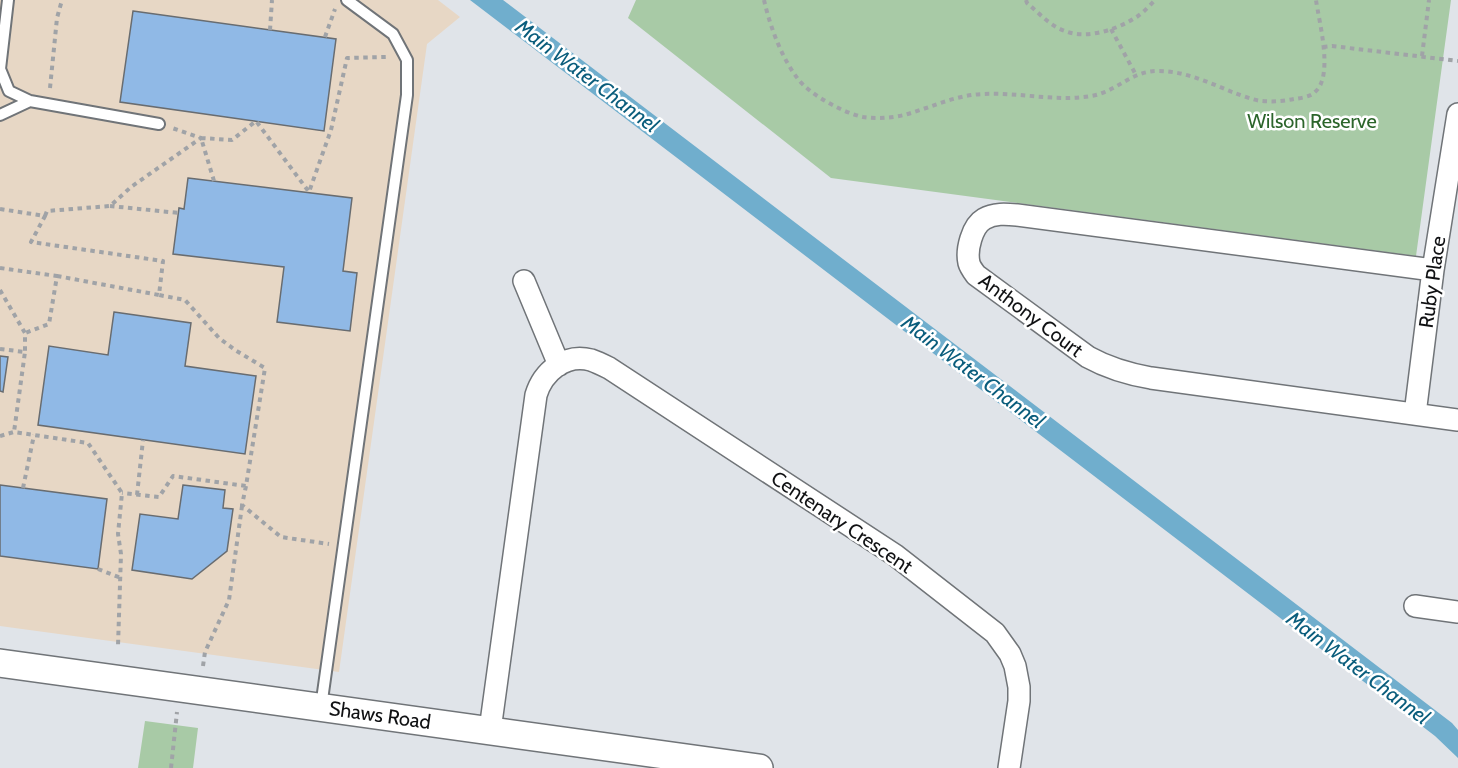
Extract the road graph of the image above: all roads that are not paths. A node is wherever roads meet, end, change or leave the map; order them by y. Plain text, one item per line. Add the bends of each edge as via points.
1 (8, 0) edge
2 (347, 0) edge
3 (0, 69) edge
4 (30, 101) junction
5 (1458, 114) edge
6 (0, 115) edge
7 (159, 124) road end
8 (1433, 270) junction
9 (525, 281) dead end
10 (559, 365) junction
11 (1415, 414) junction
12 (1458, 420) edge
13 (1415, 606) dead end
14 (1458, 612) edge
15 (0, 663) edge
16 (321, 707) junction
17 (490, 730) junction
18 (759, 768) edge
19 (1009, 768) edge

1 - 3 lane
2 - 16 lane via 393,34 407,60 407,94
3 - 4 lane via 9,91
4 - 6 lane
4 - 7 lane
5 - 8 street, Ruby Place
8 - 11 street, Ruby Place
8 - 11 street, Anthony Court via 1003,214 977,225 969,249 969,262 976,275 1102,365 1151,378
9 - 10 street
10 - 17 street via 543,379 536,395
10 - 19 street, Centenary Crescent via 584,359 609,368 896,555 995,633 1010,654 1019,687
11 - 12 street, Anthony Court
13 - 14 street
15 - 16 street, Shaws Road
16 - 17 street, Shaws Road
17 - 18 street, Shaws Road

